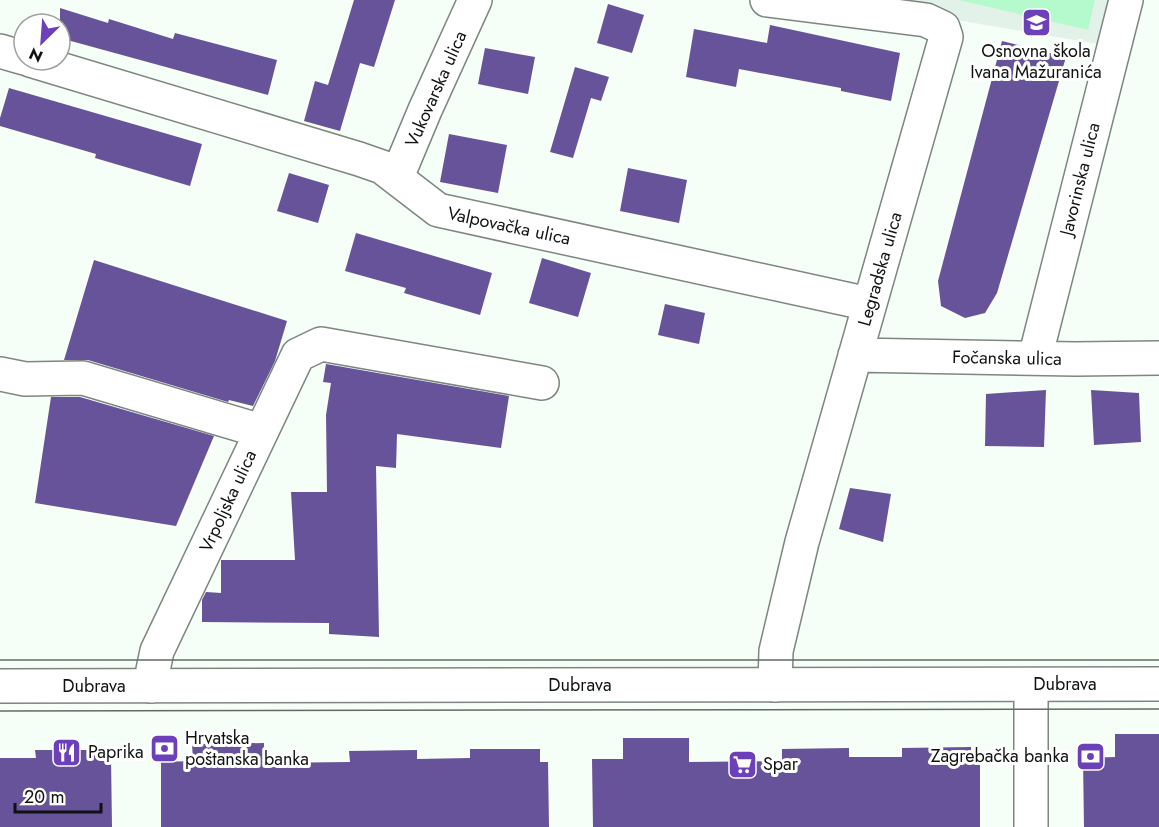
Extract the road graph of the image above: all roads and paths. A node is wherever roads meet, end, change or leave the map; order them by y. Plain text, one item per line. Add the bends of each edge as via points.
1 (475, 0) edge
2 (767, 0) edge
3 (1126, 0) edge
4 (70, 72) edge
5 (397, 177) junction
6 (869, 304) junction
7 (855, 355) junction
8 (1035, 358) junction
9 (1159, 358) edge
10 (0, 374) edge
11 (542, 383) dead end
12 (261, 431) junction
13 (1031, 684) junction
14 (1159, 684) edge
15 (775, 685) junction
16 (0, 686) edge
17 (151, 686) junction
18 (1031, 827) edge

1 - 5 street, Vukovarska ulica
2 - 6 street, Legradska ulica via 926,20 943,28 944,46
3 - 8 street, Javorinska ulica
4 - 5 street, Valpovačka ulica via 359,159
5 - 6 street, Valpovačka ulica via 438,210
6 - 7 street, Legradska ulica
7 - 8 street, Fočanska ulica
7 - 15 street, Legradska ulica via 790,589 776,651
8 - 9 street, Fočanska ulica
10 - 12 street, Vrpoljska ulica via 25,379 83,378
11 - 12 street via 321,344 298,356
12 - 17 street, Vrpoljska ulica via 161,642
13 - 14 street, Dubrava
13 - 15 street, Dubrava
13 - 18 street
15 - 17 street, Dubrava
16 - 17 street, Dubrava

